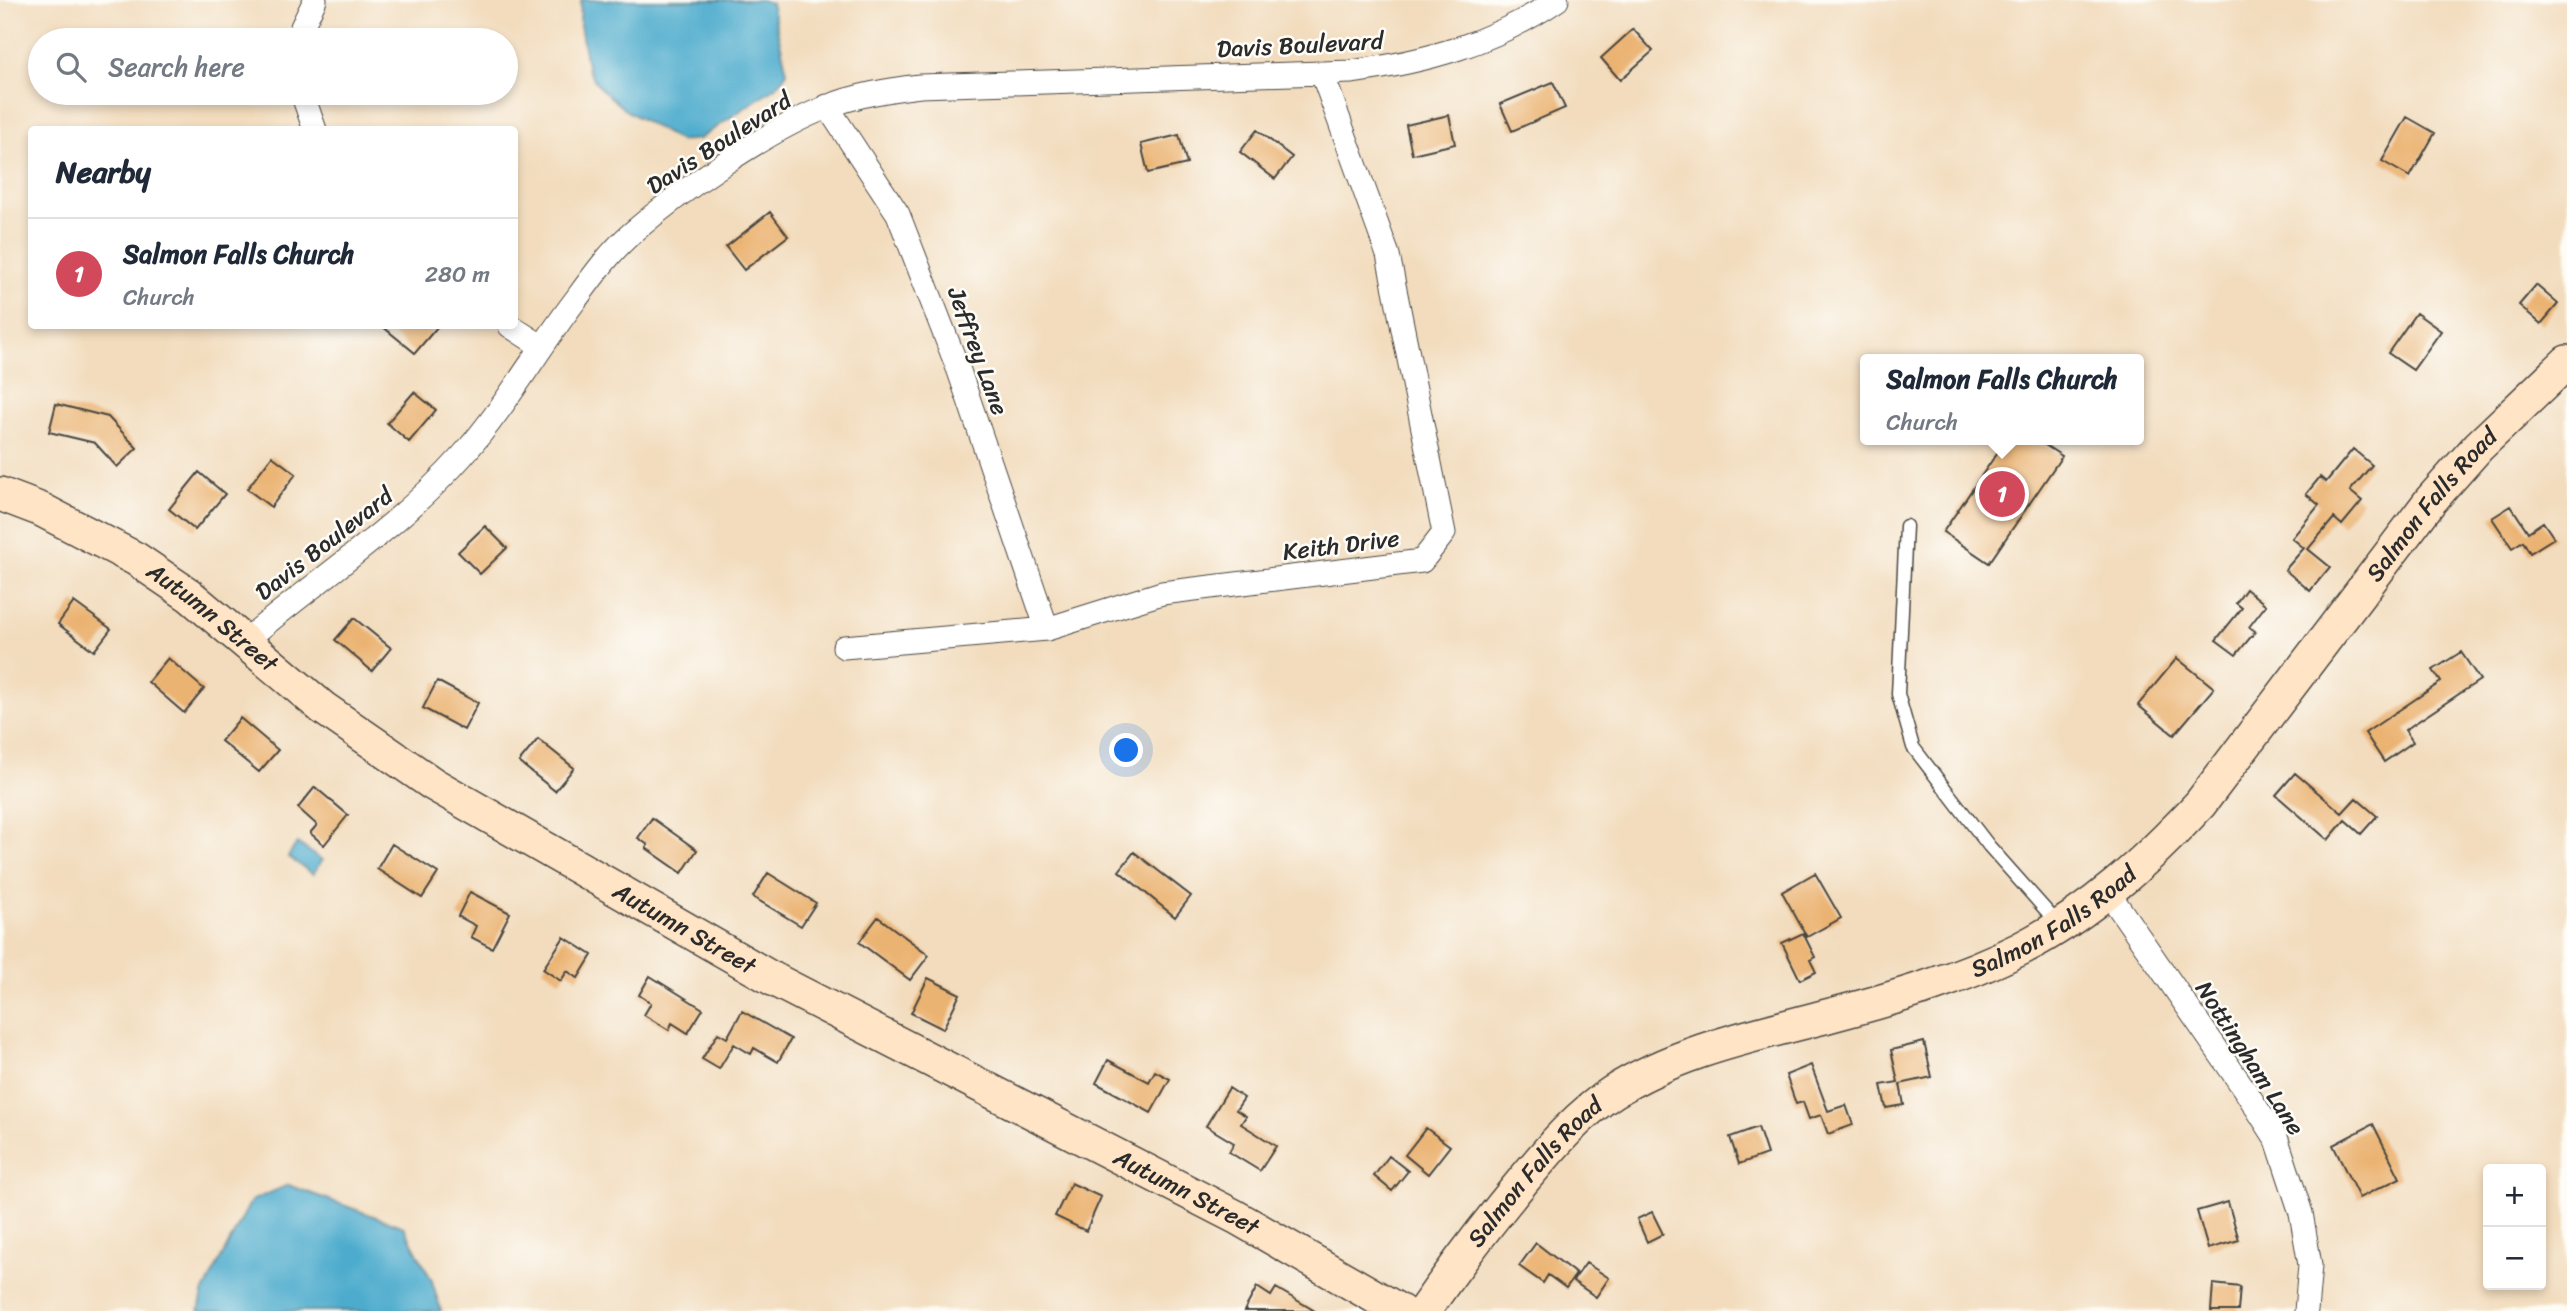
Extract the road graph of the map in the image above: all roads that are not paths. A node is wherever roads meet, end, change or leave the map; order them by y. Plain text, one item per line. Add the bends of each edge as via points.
1 (316, 0) edge
2 (1557, 0) edge
3 (302, 28) edge
4 (1322, 73) junction
5 (306, 105) edge
6 (827, 106) junction
7 (314, 126) edge
8 (515, 329) edge
9 (541, 346) junction
10 (2567, 362) edge
11 (0, 494) edge
12 (1906, 526) dead end
13 (1047, 629) junction
14 (245, 641) junction
15 (844, 647) dead end
16 (2108, 892) junction
17 (2059, 925) junction
18 (1400, 1311) edge
19 (1424, 1311) edge
20 (2306, 1311) edge

1 - 3 street
2 - 4 street, Davis Boulevard via 1512,28 1445,54 1387,67
4 - 6 street, Davis Boulevard via 920,86
4 - 13 street, Keith Drive via 1388,255 1444,533 1422,561 1162,593
5 - 7 street
6 - 9 street, Davis Boulevard via 748,149 631,234
6 - 13 street, Jeffrey Lane via 898,214 959,371
8 - 9 street
9 - 14 street, Davis Boulevard via 497,413 427,494
10 - 16 street, Salmon Falls Road via 2478,447 2431,500 2200,804
11 - 14 street, Autumn Street via 42,510 136,559
12 - 17 lane via 1898,694 1913,747 1989,846
13 - 15 street, Keith Drive
14 - 18 street, Autumn Street via 323,708 433,784 771,978 1237,1217
16 - 17 street, Salmon Falls Road
16 - 20 street, Nottingham Lane via 2277,1140 2301,1213 2310,1265
17 - 19 street, Salmon Falls Road via 2021,948 1926,989 1704,1049 1612,1093 1548,1152

